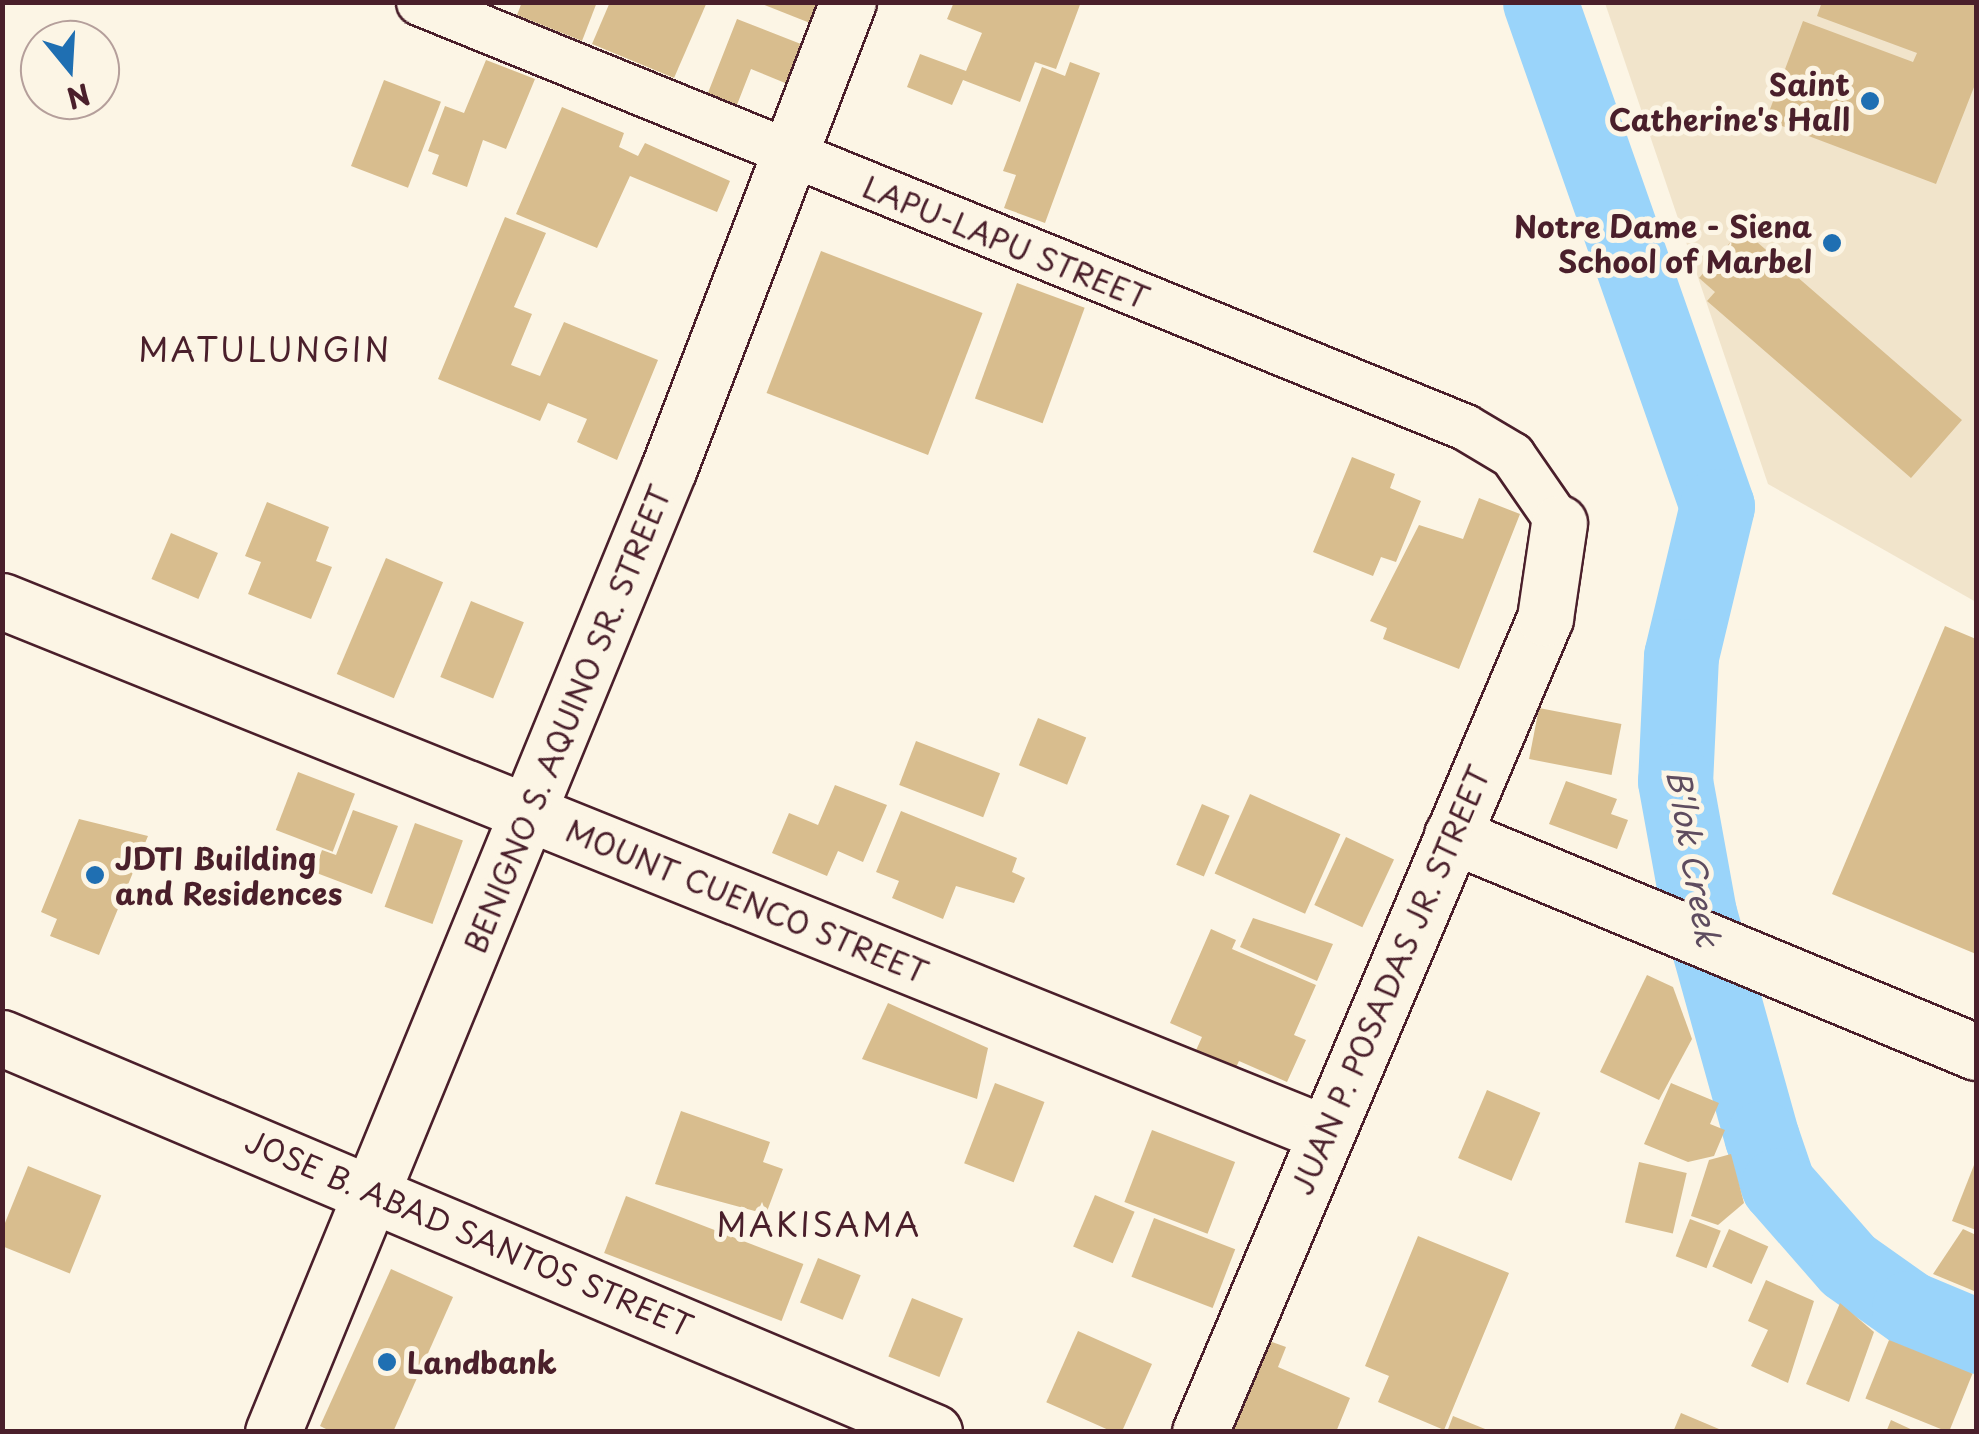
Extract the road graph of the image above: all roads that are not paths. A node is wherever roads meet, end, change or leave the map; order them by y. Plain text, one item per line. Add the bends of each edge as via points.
1 (419, 2) edge
2 (848, 2) edge
3 (790, 155) junction
4 (1560, 523) joint
5 (2, 601) edge
6 (529, 813) junction
7 (1452, 836) junction
8 (2, 1038) edge
9 (1976, 1052) edge
10 (1324, 1133) junction
11 (375, 1191) junction
12 (273, 1432) edge
13 (934, 1432) edge
14 (1200, 1432) edge

1 - 3 street, LAPU-LAPU STREET
2 - 3 street, BENIGNO S. AQUINO SR. STREET
3 - 4 street, LAPU-LAPU STREET via 1465,427 1512,455
3 - 6 street, BENIGNO S. AQUINO SR. STREET
4 - 7 street, JUAN P. POSADAS JR. STREET via 1545,618
5 - 6 street, MOUNT CUENCO STREET
6 - 10 street, MOUNT CUENCO STREET
6 - 11 street, BENIGNO S. AQUINO SR. STREET
7 - 9 street
7 - 10 street, JUAN P. POSADAS JR. STREET
8 - 11 street, JOSE B. ABAD SANTOS STREET
10 - 14 street, JUAN P. POSADAS JR. STREET
11 - 12 street, BENIGNO S. AQUINO SR. STREET
11 - 13 street, JOSE B. ABAD SANTOS STREET

